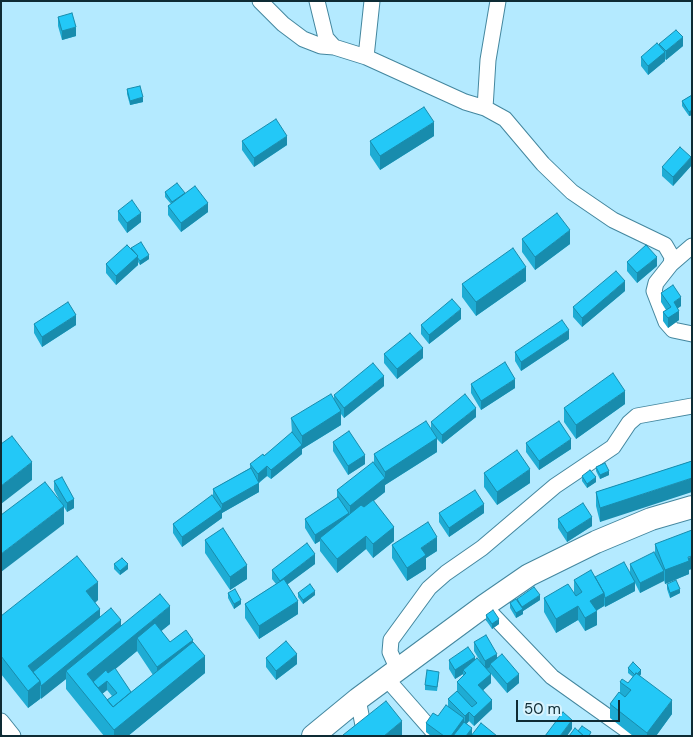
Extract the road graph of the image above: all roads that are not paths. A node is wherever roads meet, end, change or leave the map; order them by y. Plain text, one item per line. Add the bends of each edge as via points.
1 (260, 1) edge
2 (317, 1) edge
3 (372, 1) edge
4 (500, 3) edge
5 (334, 47) junction
6 (366, 57) junction
7 (485, 108) junction
8 (692, 246) edge
9 (671, 264) junction
10 (692, 334) edge
11 (692, 406) edge
12 (692, 507) edge
13 (484, 606) junction
14 (392, 674) junction
15 (358, 699) junction
16 (1, 721) edge
17 (13, 736) edge
18 (313, 736) edge
19 (365, 736) edge
20 (437, 736) edge
21 (635, 736) edge

1 - 5 street via 303,39
2 - 5 street via 326,38
3 - 6 street
4 - 7 street via 488,60
5 - 6 street
6 - 7 street
7 - 9 street via 505,119 572,192 613,220 665,245 672,257
8 - 9 street
9 - 10 street via 656,283 654,291 666,322 673,330
11 - 14 street via 637,416 613,447 555,486 496,537 429,588 391,640
12 - 13 main road via 651,519 596,542 529,575
13 - 14 main road
13 - 21 street via 552,677
14 - 15 main road
14 - 20 street
15 - 18 main road
15 - 19 street
16 - 17 street

